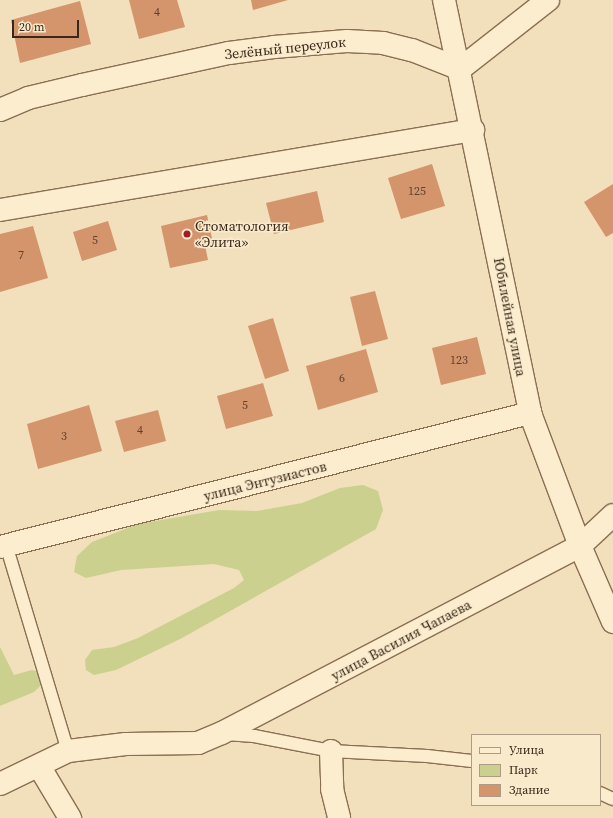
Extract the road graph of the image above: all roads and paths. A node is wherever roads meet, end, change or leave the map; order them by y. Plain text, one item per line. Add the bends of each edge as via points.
1 (444, 0) edge
2 (548, 0) edge
3 (460, 69) junction
4 (0, 110) edge
5 (472, 130) junction
6 (0, 210) edge
7 (530, 413) junction
8 (613, 515) edge
9 (580, 546) junction
10 (3, 548) edge
11 (613, 622) edge
12 (222, 734) junction
13 (68, 751) junction
14 (331, 751) junction
15 (471, 761) edge
16 (39, 766) junction
17 (0, 784) edge
18 (601, 793) edge
19 (613, 799) edge
20 (70, 818) edge
21 (340, 818) edge

1 - 3 street, Юбилейная улица
2 - 3 street
3 - 4 street, Зелёный переулок via 412,50 383,43 348,41 274,47 229,53 82,85 28,98
3 - 5 street, Юбилейная улица
5 - 6 street
5 - 7 street, Юбилейная улица
7 - 9 street, Юбилейная улица
7 - 10 street, улица Энтузиастов
8 - 9 street
9 - 11 street, Юбилейная улица
9 - 12 street, улица Василия Чапаева
10 - 13 lane
12 - 13 street, улица Василия Чапаева via 198,743 126,744
12 - 14 lane, улица Василия Чапаева via 254,736
13 - 16 street, улица Василия Чапаева
14 - 15 lane, улица Василия Чапаева
14 - 21 street via 332,789
16 - 17 street, улица Василия Чапаева
16 - 20 street
18 - 19 lane

